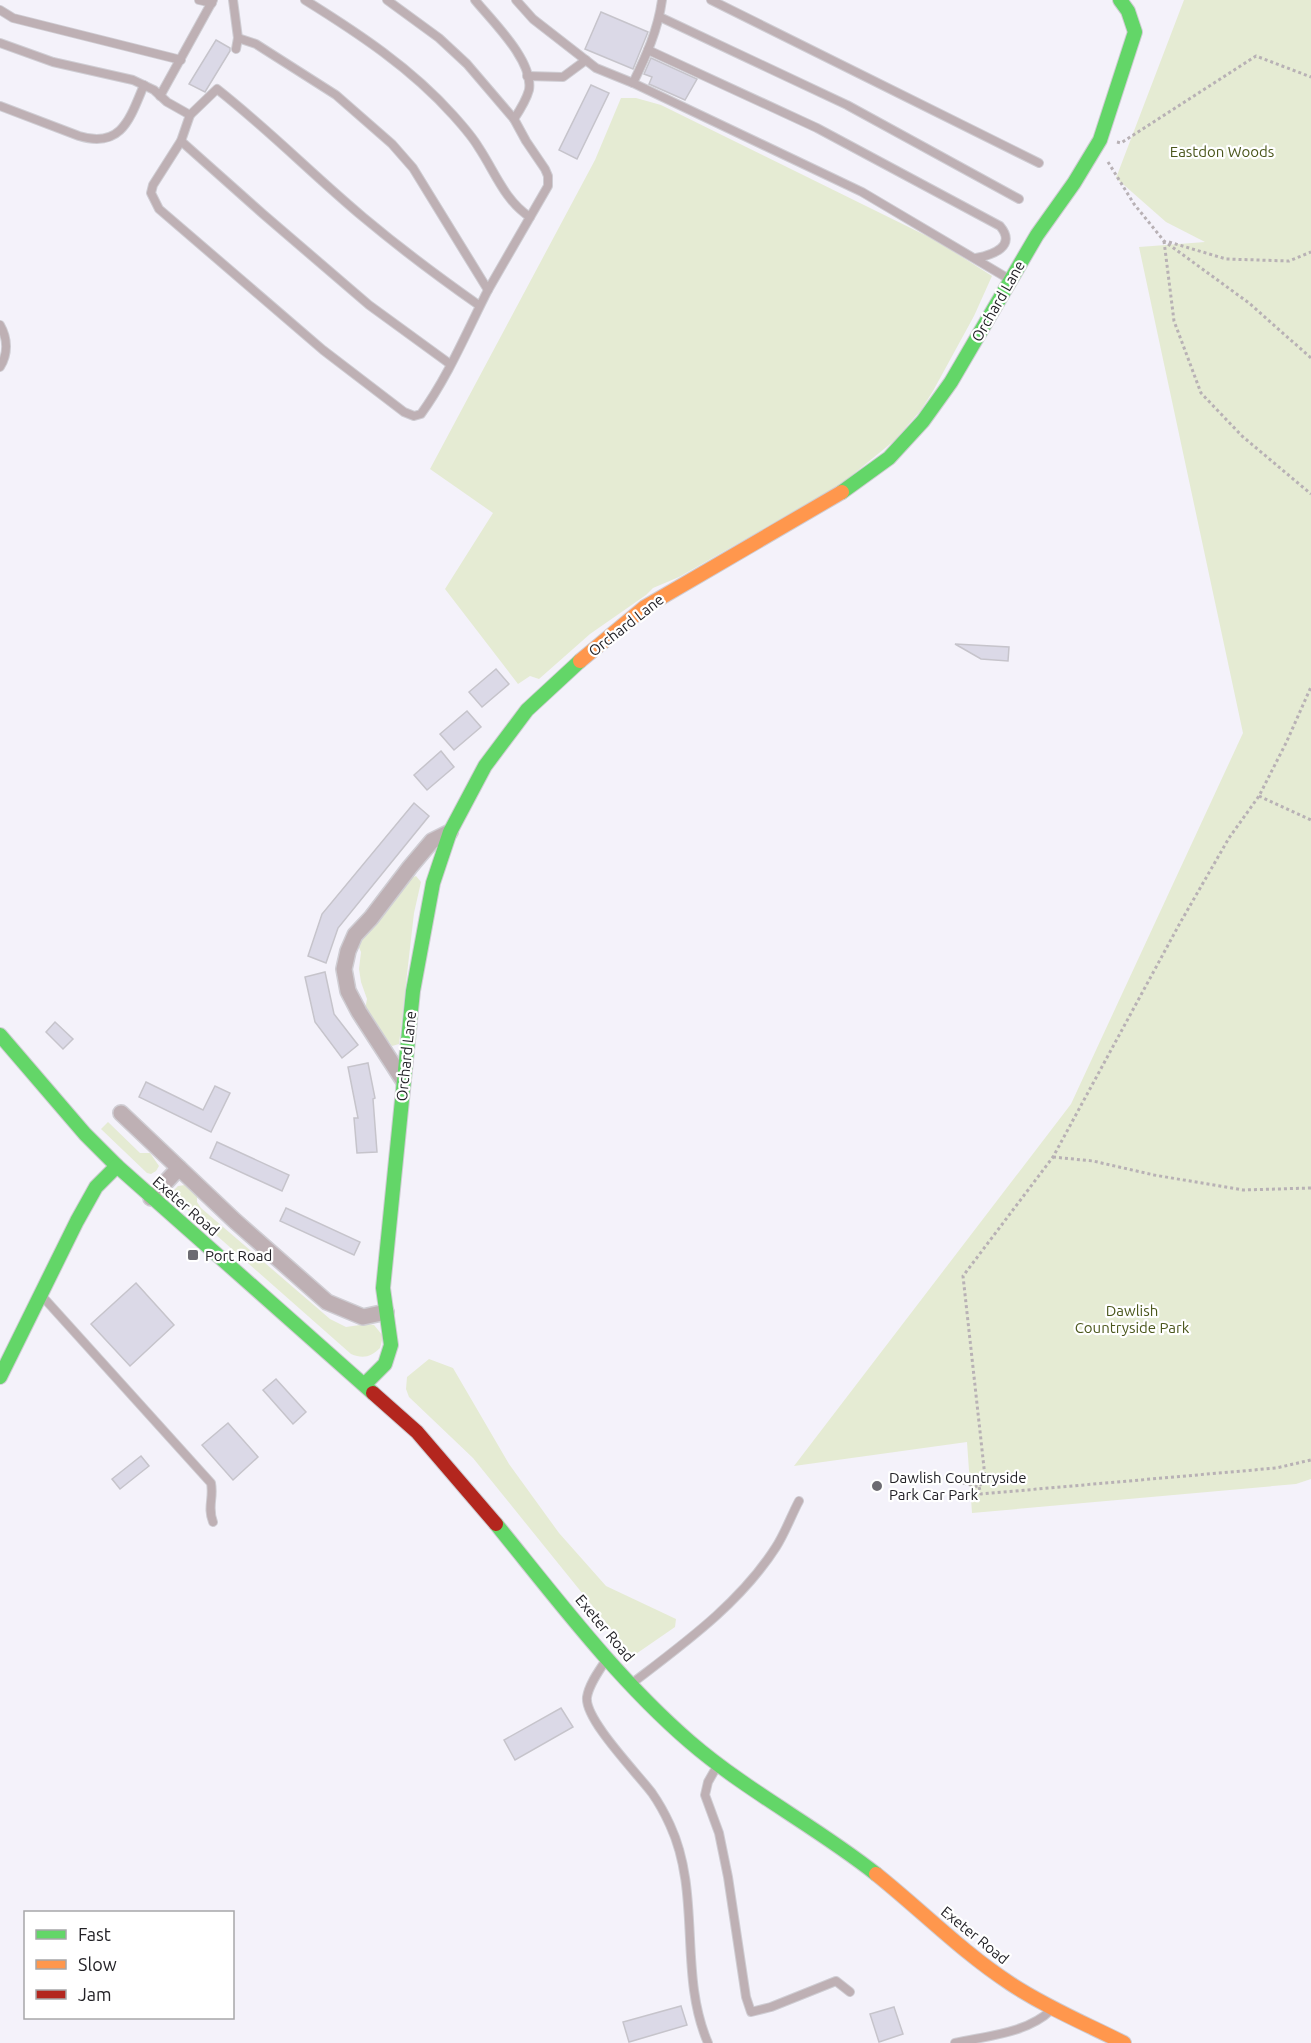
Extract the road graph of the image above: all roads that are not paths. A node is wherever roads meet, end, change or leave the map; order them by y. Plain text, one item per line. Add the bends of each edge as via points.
1 (199, 0) edge
2 (233, 0) edge
3 (305, 0) edge
4 (387, 0) edge
5 (475, 0) edge
6 (516, 0) edge
7 (662, 0) edge
8 (711, 0) edge
9 (213, 2) edge
10 (1128, 4) edge
11 (0, 10) edge
12 (660, 17) junction
13 (238, 38) junction
14 (0, 43) edge
15 (236, 49) dead end
16 (648, 50) junction
17 (181, 60) junction
18 (586, 60) junction
19 (527, 76) junction
20 (633, 83) junction
21 (144, 85) junction
22 (160, 96) junction
23 (0, 105) edge
24 (190, 115) junction
25 (514, 119) junction
26 (182, 141) junction
27 (1039, 164) dead end
28 (1019, 199) dead end
29 (530, 217) junction
30 (976, 258) junction
31 (1010, 279) junction
32 (488, 290) junction
33 (480, 306) junction
34 (0, 326) edge
35 (450, 364) junction
36 (0, 367) edge
37 (450, 832) junction
38 (0, 1035) edge
39 (403, 1080) junction
40 (121, 1113) dead end
41 (117, 1166) junction
42 (179, 1168) junction
43 (152, 1198) junction
44 (41, 1294) junction
45 (386, 1312) junction
46 (0, 1377) edge
47 (365, 1384) junction
48 (799, 1501) dead end
49 (213, 1522) dead end
50 (608, 1656) junction
51 (631, 1684) junction
52 (718, 1764) junction
53 (850, 1992) dead end
54 (1054, 2007) junction
55 (708, 2043) edge
56 (955, 2043) edge
57 (1124, 2043) edge

1 - 9 lane
2 - 13 lane
3 - 29 lane via 363,36 426,87 478,146 512,203
4 - 25 lane via 467,64
5 - 19 lane via 512,45
6 - 18 lane
7 - 12 lane
8 - 27 lane
9 - 17 lane
10 - 31 street, Orchard Lane via 1135,32 1099,142
11 - 17 lane via 13,18
12 - 16 lane
12 - 28 lane via 847,105
13 - 15 lane
13 - 32 lane via 256,44 336,95 392,144 414,168
14 - 21 lane via 53,62
16 - 20 lane
16 - 30 lane via 817,129 1000,226 1006,232 1002,248
17 - 22 lane
18 - 19 lane via 563,77
18 - 20 lane
19 - 25 lane via 525,103
20 - 30 lane via 862,192
21 - 22 lane
21 - 23 lane via 126,122 106,140 79,136
22 - 24 lane
24 - 26 lane
24 - 33 lane via 217,89 255,118 362,216
25 - 29 lane via 548,176 548,186
26 - 35 lane via 369,305
26 - 35 lane via 153,184 154,202 323,350 414,416 429,404
29 - 32 lane
30 - 31 lane
31 - 37 street, Orchard Lane via 951,382 889,458 839,494 651,603 591,651 527,710 485,766
32 - 33 lane
33 - 35 lane
34 - 36 lane via 7,351
37 - 39 street, Orchard Lane via 431,894 413,991
37 - 39 street via 432,841 355,935 344,969 348,991 359,1012
38 - 41 street, Exeter Road
39 - 45 street, Orchard Lane via 383,1288
40 - 42 street
41 - 43 street, Exeter Road
41 - 44 street via 96,1187
42 - 43 street
42 - 45 street via 327,1302 363,1317
43 - 47 street, Exeter Road
44 - 46 street
44 - 49 lane via 212,1483 209,1512
45 - 47 street, Orchard Lane via 389,1354 385,1364
47 - 50 street, Exeter Road via 417,1432
48 - 51 lane via 776,1546 741,1591 693,1636
50 - 51 street, Exeter Road
50 - 55 lane via 587,1697 590,1712 653,1795 675,1837 688,1896 699,2025
51 - 52 street, Exeter Road via 670,1724
52 - 53 lane via 705,1795 719,1833 751,2012 836,1981
52 - 54 street, Exeter Road via 869,1869 997,1975
54 - 56 lane via 1043,2018 1015,2030
54 - 57 street, Exeter Road

